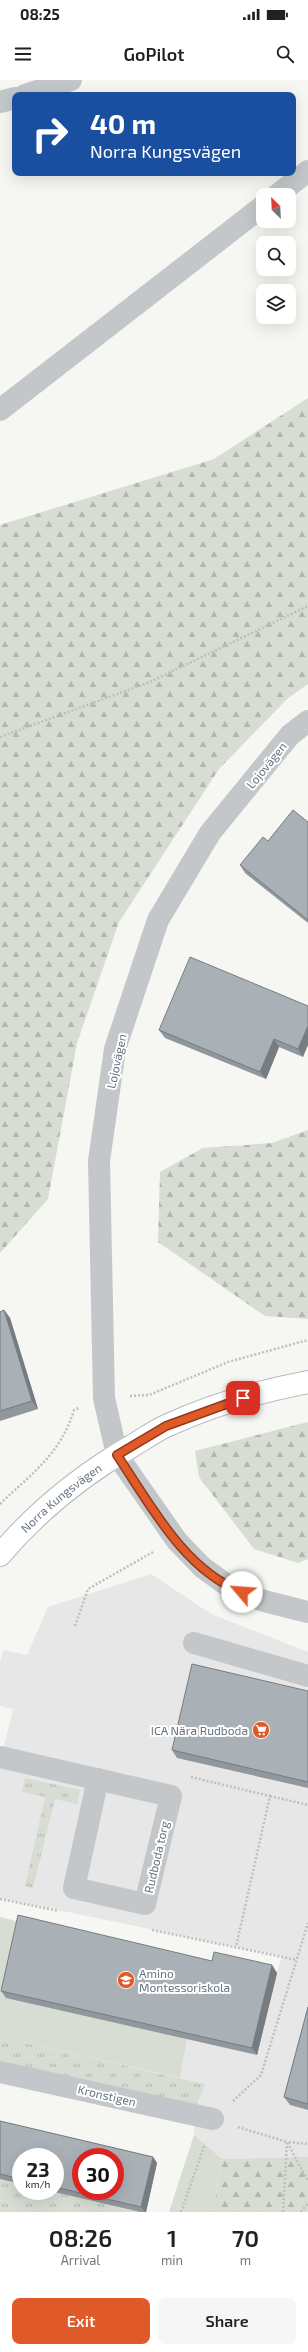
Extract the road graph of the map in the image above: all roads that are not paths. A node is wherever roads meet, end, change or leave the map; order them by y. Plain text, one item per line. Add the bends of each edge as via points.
1 (71, 80) edge
2 (34, 92) edge
3 (12, 99) edge
4 (0, 102) edge
5 (308, 171) edge
6 (286, 188) edge
7 (256, 211) edge
8 (0, 410) edge
9 (308, 721) edge
10 (308, 1382) edge
11 (117, 1455) junction
12 (0, 1555) edge
13 (308, 1612) edge
14 (194, 1643) dead end
15 (308, 1676) edge
16 (0, 1757) edge
17 (98, 1779) junction
18 (0, 2072) edge
19 (213, 2119) road end

1 - 2 street
3 - 4 street
5 - 6 street
7 - 8 street
9 - 11 street, Lojovägen via 290,735 210,833 158,920 115,1049 99,1161 104,1398
10 - 11 main road, Norra Kungsvägen via 243,1398 166,1426
11 - 12 main road, Norra Kungsvägen via 60,1494 24,1526
11 - 13 street via 177,1541 202,1567 231,1588 264,1601
14 - 15 street
16 - 17 street, Rudboda torg
17 - 17 street, Rudboda torg via 171,1796 145,1904 74,1888
18 - 19 street, Kronstigen

